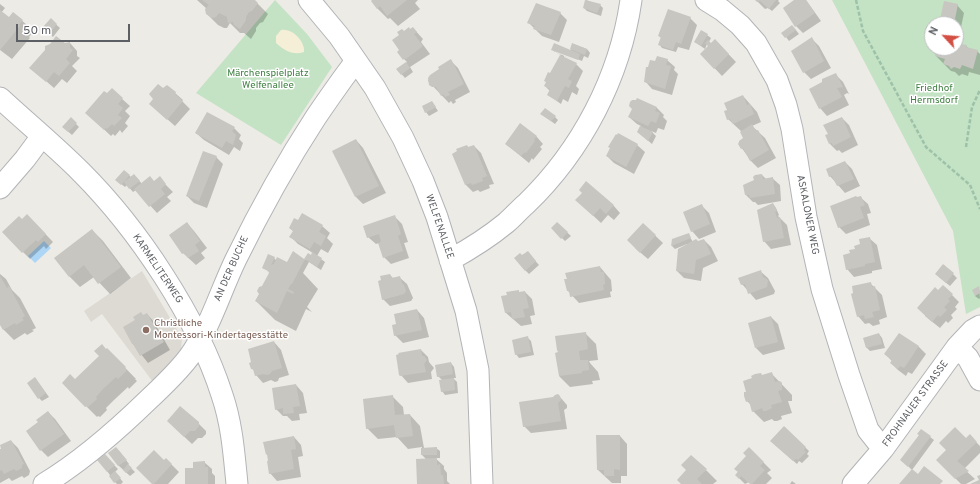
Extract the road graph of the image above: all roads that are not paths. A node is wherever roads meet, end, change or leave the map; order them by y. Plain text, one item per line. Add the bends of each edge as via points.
1 (309, 0) edge
2 (631, 0) edge
3 (706, 0) edge
4 (356, 61) junction
5 (0, 98) edge
6 (42, 136) junction
7 (0, 188) edge
8 (450, 260) junction
9 (980, 326) edge
10 (200, 340) junction
11 (957, 347) junction
12 (980, 380) edge
13 (883, 449) junction
14 (44, 484) edge
15 (237, 484) edge
16 (482, 484) edge
17 (852, 484) edge

1 - 4 street, WELFENALLEE
2 - 8 street via 617,62 607,87 567,157 539,192 507,222
3 - 13 street, ASKALONER WEG via 722,10 751,37 777,80 792,129 806,217 822,289 868,430
4 - 8 street, WELFENALLEE via 375,88 423,181
4 - 10 street, AN DER BUCHE via 292,153 275,182
5 - 6 street, KARMELITERWEG
6 - 7 street
6 - 10 street, KARMELITERWEG via 80,172 116,212 168,282
8 - 16 street, WELFENALLEE via 466,311 478,370
9 - 11 street, FROHNAUER STRASSE
10 - 14 street, AN DER BUCHE via 167,382 129,419 87,455
10 - 15 street, KARMELITERWEG via 222,395 233,437
11 - 12 street via 968,358
11 - 13 street, FROHNAUER STRASSE
13 - 17 street, FROHNAUER STRASSE

